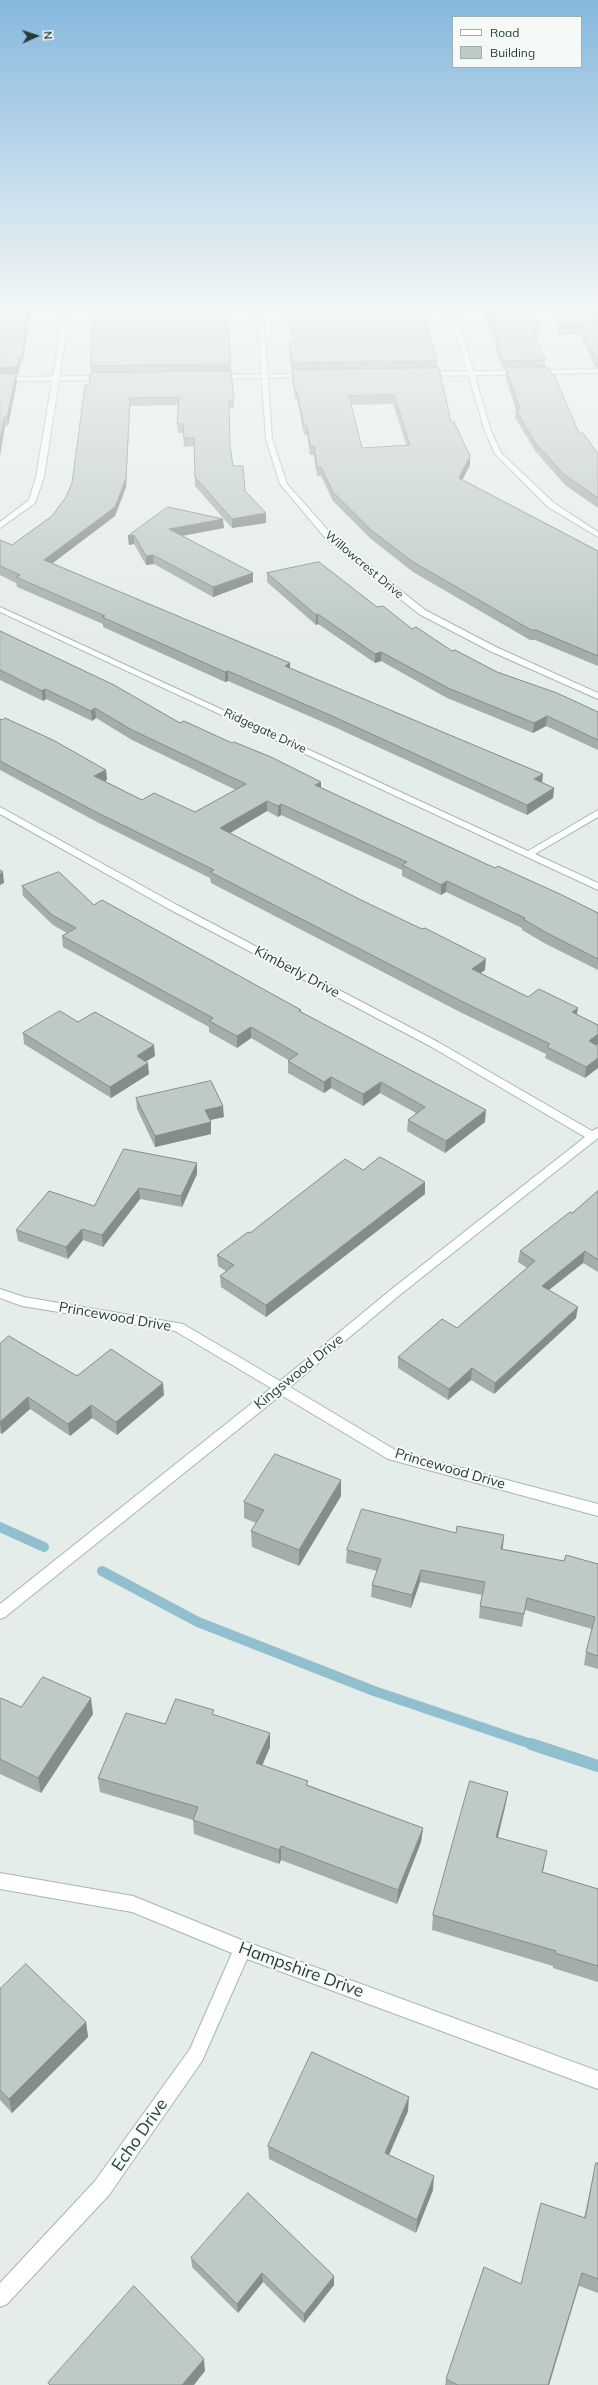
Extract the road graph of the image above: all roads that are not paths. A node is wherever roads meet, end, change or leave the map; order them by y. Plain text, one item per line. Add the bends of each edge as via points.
1 (49, 419) edge
2 (267, 419) edge
3 (485, 419) edge
4 (0, 526) edge
5 (598, 535) edge
6 (0, 609) edge
7 (598, 696) edge
8 (598, 813) edge
9 (3, 814) edge
10 (529, 854) junction
11 (598, 887) edge
12 (595, 1134) edge
13 (0, 1293) edge
14 (279, 1389) junction
15 (598, 1510) edge
16 (0, 1613) edge
17 (0, 1881) edge
18 (243, 1949) junction
19 (598, 2080) edge
20 (0, 2297) edge

1 - 4 street via 40,477 32,501
2 - 7 street, Willowcrest Drive via 269,438 284,484 330,538 422,612 493,649
3 - 5 street via 498,454 551,505
6 - 10 street, Ridgegate Drive
8 - 10 street
9 - 12 street, Kimberly Drive via 173,907 434,1044
10 - 11 street, Ridgegate Drive
12 - 14 street, Kingswood Drive via 397,1291
13 - 14 street, Princewood Drive via 22,1301 178,1327
14 - 15 street, Princewood Drive via 393,1455
14 - 16 street, Kingswood Drive
17 - 18 street, Hampshire Drive via 133,1904
18 - 19 street, Hampshire Drive
18 - 20 street, Echo Drive via 196,2055 102,2188

